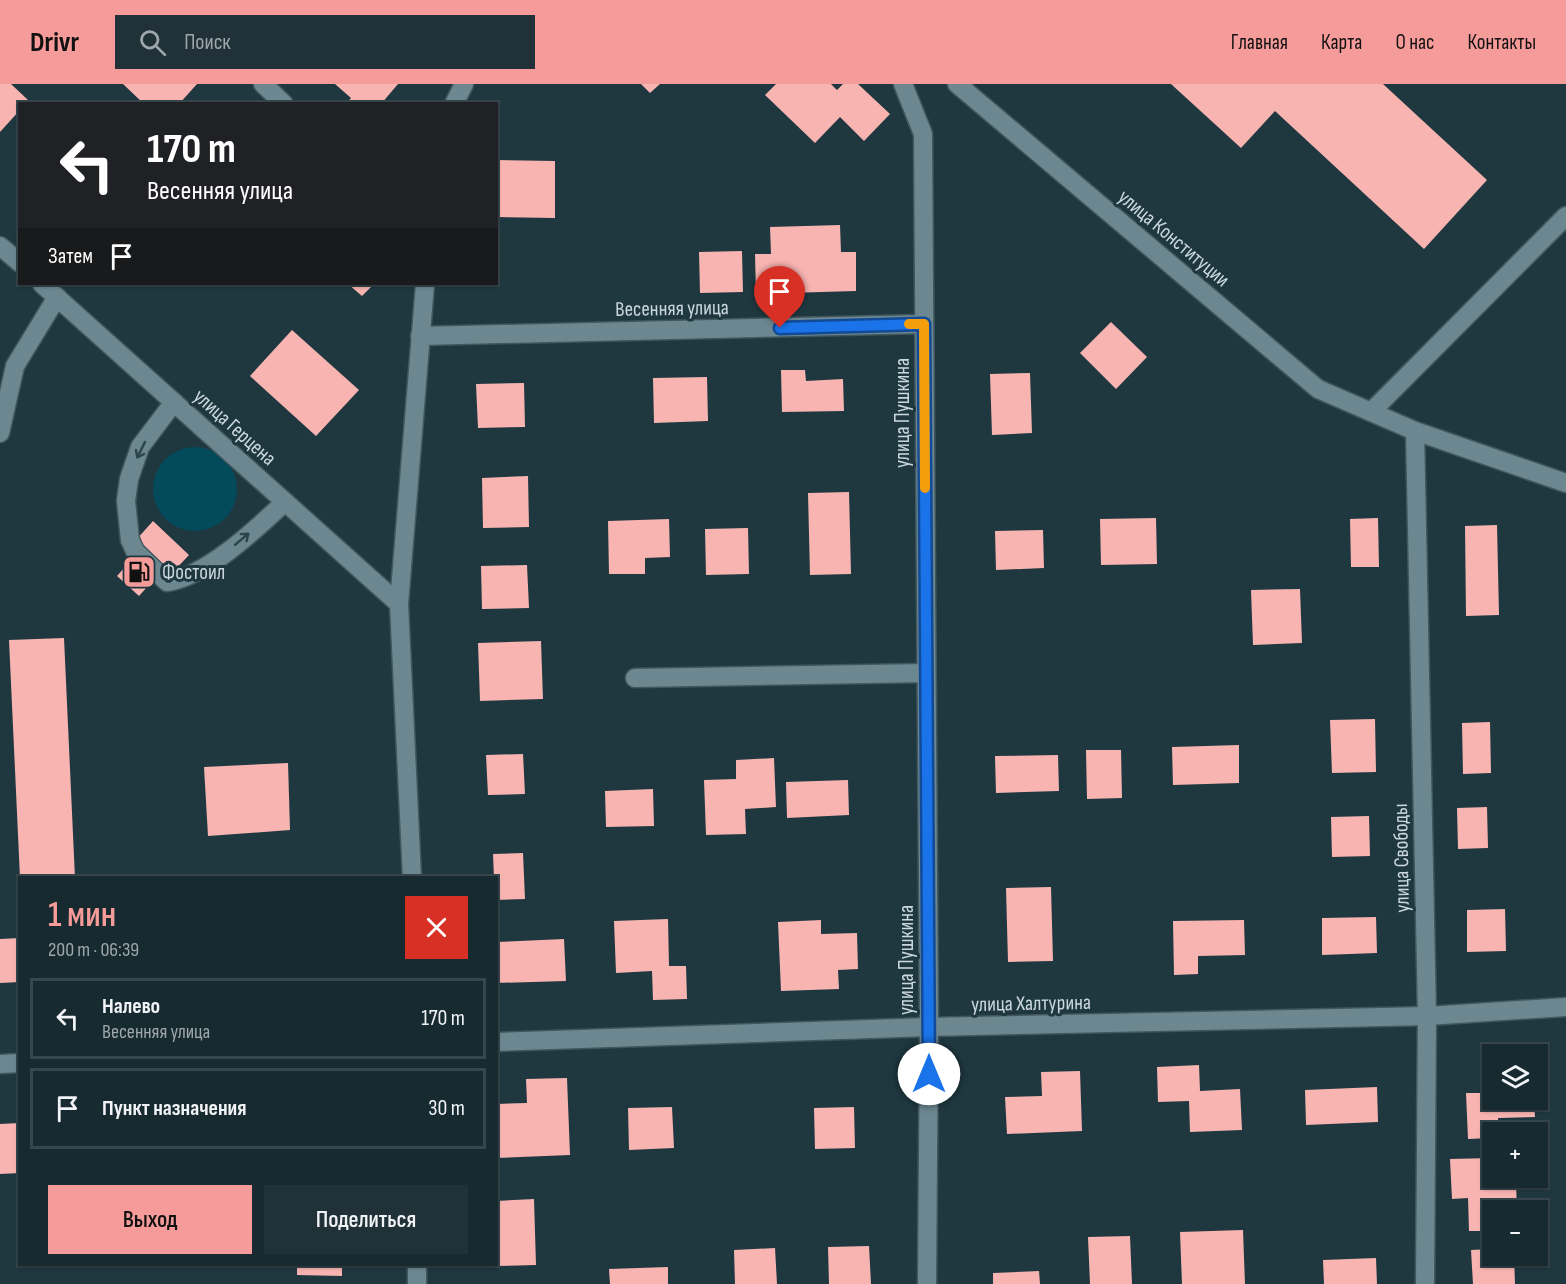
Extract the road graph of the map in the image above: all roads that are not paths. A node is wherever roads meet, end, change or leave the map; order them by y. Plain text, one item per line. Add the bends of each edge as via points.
1 (263, 84) edge
2 (464, 84) edge
3 (903, 84) edge
4 (957, 84) edge
5 (282, 102) edge
6 (455, 102) edge
7 (1566, 216) edge
8 (0, 246) edge
9 (18, 261) edge
10 (43, 285) edge
11 (425, 285) edge
12 (57, 297) junction
13 (924, 324) junction
14 (420, 336) junction
15 (174, 402) junction
16 (1371, 412) junction
17 (1415, 431) junction
18 (0, 433) edge
19 (1566, 483) edge
20 (285, 502) junction
21 (399, 604) junction
22 (926, 672) junction
23 (635, 678) dead end
24 (412, 876) edge
25 (1566, 1007) edge
26 (1427, 1016) junction
27 (929, 1028) junction
28 (498, 1042) edge
29 (18, 1063) edge
30 (0, 1064) edge
31 (417, 1266) edge
32 (417, 1284) edge
33 (927, 1284) edge
34 (1425, 1284) edge

1 - 5 street
2 - 6 street
3 - 13 street, улица Пушкина via 923,134
4 - 16 street, улица Конституции via 1318,389
7 - 16 street
8 - 9 street
10 - 12 street, улица Герцена
11 - 14 street
12 - 15 street, улица Герцена
12 - 18 street via 15,366
13 - 14 street, Весенняя улица
13 - 22 street, улица Пушкина
14 - 21 street
15 - 20 street, улица Герцена
15 -> 20 street via 140,447 126,501 135,551 167,582 180,580 224,555
16 - 17 street, улица Конституции
17 - 19 street, улица Конституции
17 - 26 street, улица Свободы
20 - 21 street, улица Герцена
21 - 24 street
22 - 23 street
22 - 27 street, улица Пушкина
25 - 26 street, улица Халтурина
26 - 27 street, улица Халтурина
26 - 34 street, улица Свободы
27 - 28 street, улица Халтурина
27 - 33 street, улица Пушкина
29 - 30 street
31 - 32 street

